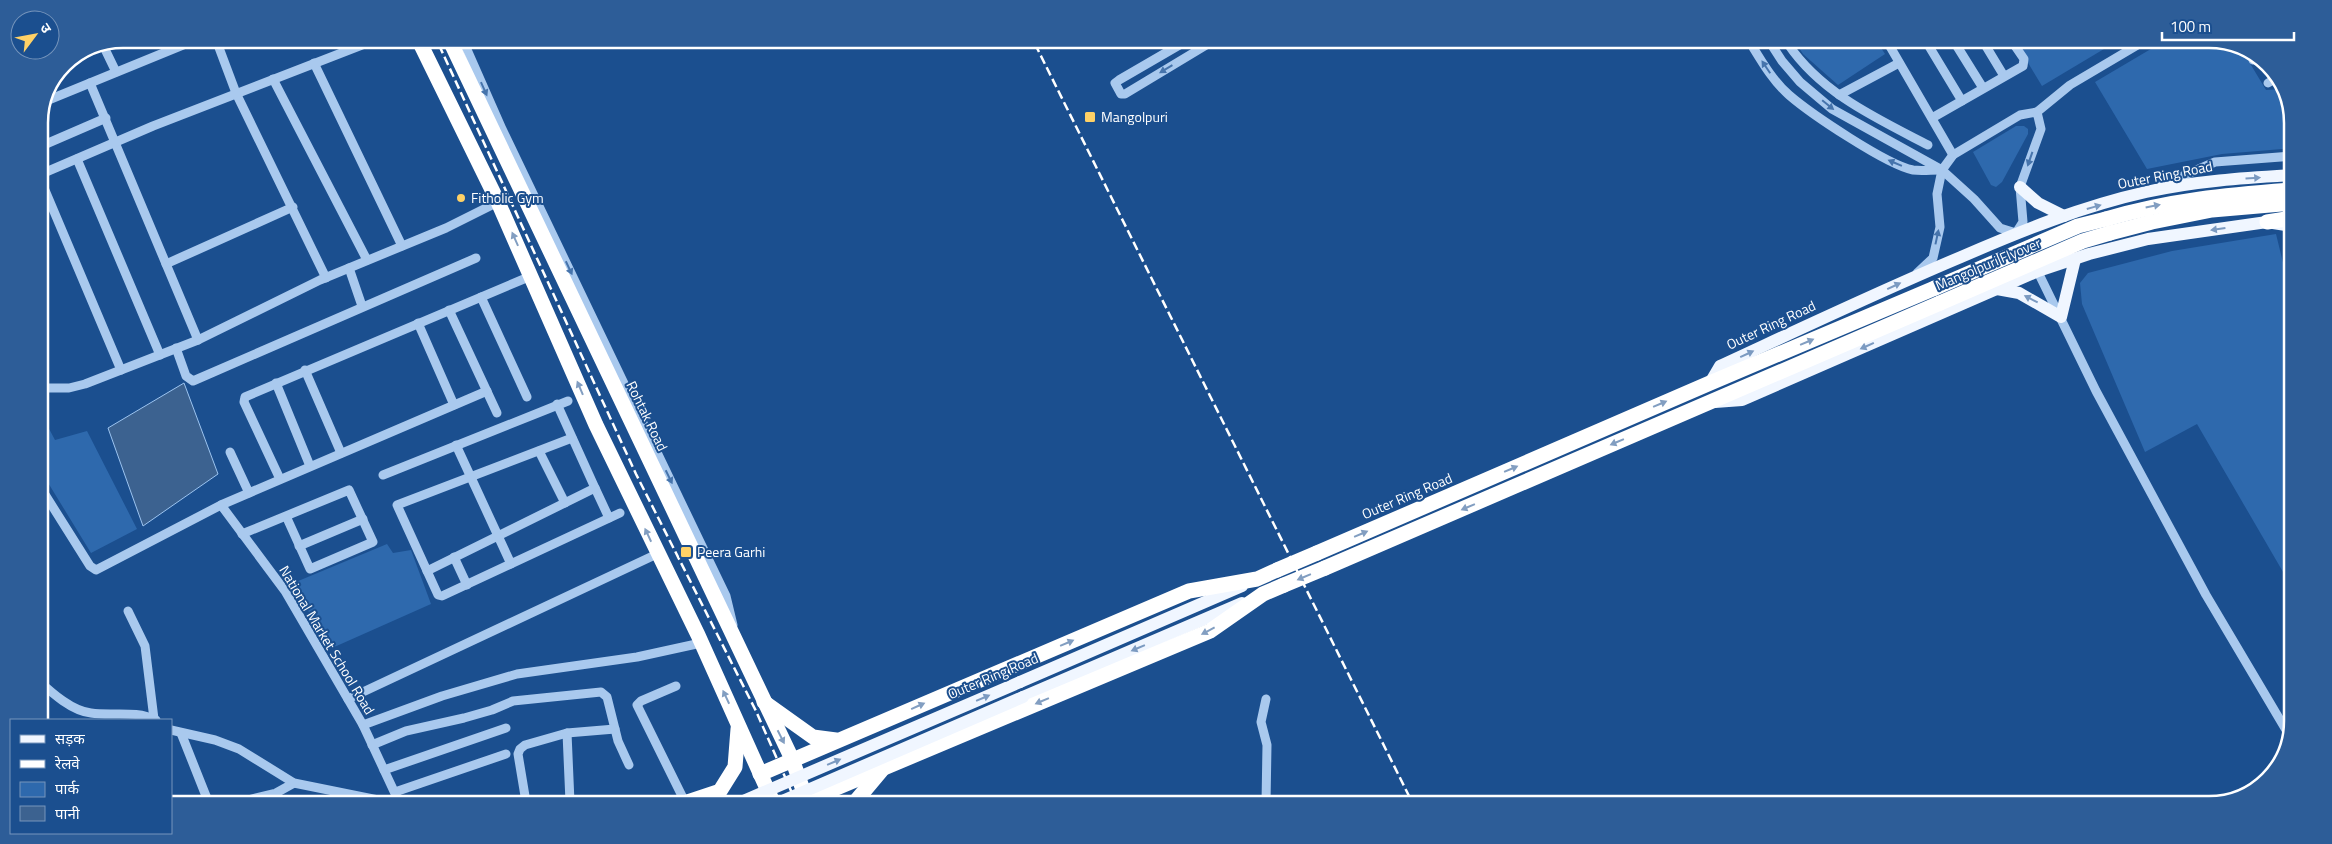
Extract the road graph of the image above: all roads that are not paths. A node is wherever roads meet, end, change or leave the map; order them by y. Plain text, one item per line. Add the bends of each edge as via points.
1 (176, 48) edge
2 (219, 48) edge
3 (353, 48) edge
4 (422, 48) edge
5 (453, 48) edge
6 (466, 48) edge
7 (1174, 48) edge
8 (1201, 48) edge
9 (1753, 48) edge
10 (1774, 48) edge
11 (1791, 48) edge
12 (1891, 48) edge
13 (1930, 48) edge
14 (1958, 48) edge
15 (1987, 48) edge
16 (2016, 48) edge
17 (2133, 48) edge
18 (105, 50) edge
19 (314, 63) junction
20 (1899, 63) junction
21 (116, 72) junction
22 (2004, 76) junction
23 (273, 79) junction
24 (2271, 80) edge
25 (2268, 82) dead end
26 (90, 84) junction
27 (1983, 88) junction
28 (236, 93) junction
29 (1839, 95) junction
30 (52, 99) edge
31 (1962, 100) junction
32 (2037, 112) junction
33 (106, 118) junction
34 (1932, 118) junction
35 (116, 142) junction
36 (48, 143) edge
37 (1928, 145) dead end
38 (1953, 155) junction
39 (2284, 157) edge
40 (77, 159) junction
41 (1942, 170) junction
42 (48, 172) edge
43 (2284, 176) edge
44 (2020, 187) junction
45 (2284, 191) edge
46 (2146, 192) junction
47 (48, 197) edge
48 (498, 202) junction
49 (2284, 204) edge
50 (293, 207) junction
51 (2064, 216) junction
52 (2284, 219) edge
53 (2267, 222) junction
54 (2284, 225) edge
55 (2016, 234) junction
56 (402, 246) junction
57 (476, 258) dead end
58 (2075, 259) junction
59 (367, 260) junction
60 (166, 264) junction
61 (349, 268) junction
62 (2038, 271) junction
63 (531, 276) junction
64 (1913, 277) junction
65 (326, 278) junction
66 (1997, 289) junction
67 (481, 297) junction
68 (362, 306) junction
69 (449, 310) junction
70 (1947, 311) junction
71 (2061, 318) junction
72 (418, 323) junction
73 (198, 340) junction
74 (176, 348) junction
75 (160, 355) junction
76 (121, 370) junction
77 (305, 370) junction
78 (276, 383) junction
79 (1710, 383) junction
80 (48, 388) edge
81 (487, 391) junction
82 (527, 397) dead end
83 (568, 401) dead end
84 (1710, 402) junction
85 (557, 404) junction
86 (454, 405) junction
87 (497, 413) dead end
88 (572, 438) junction
89 (456, 445) junction
90 (539, 451) junction
91 (230, 452) dead end
92 (341, 453) junction
93 (310, 466) junction
94 (383, 475) dead end
95 (471, 476) junction
96 (280, 479) junction
97 (595, 488) junction
98 (249, 493) junction
99 (48, 500) edge
100 (565, 503) junction
101 (221, 504) junction
102 (620, 513) dead end
103 (286, 516) junction
104 (609, 518) junction
105 (363, 519) junction
106 (242, 534) junction
107 (498, 536) junction
108 (299, 546) junction
109 (656, 554) junction
110 (454, 557) junction
111 (510, 564) junction
112 (427, 570) junction
113 (1257, 579) junction
114 (467, 585) junction
115 (1263, 594) junction
116 (128, 611) dead end
117 (736, 639) junction
118 (702, 643) junction
119 (676, 686) dead end
120 (48, 689) edge
121 (348, 699) junction
122 (1266, 699) dead end
123 (764, 702) junction
124 (91, 717) edge
125 (123, 717) edge
126 (153, 719) edge
127 (155, 719) edge
128 (885, 720) junction
129 (363, 725) junction
130 (739, 725) junction
131 (2284, 726) edge
132 (506, 728) dead end
133 (614, 729) junction
134 (172, 730) edge
135 (567, 732) junction
136 (182, 733) junction
137 (839, 740) junction
138 (372, 745) junction
139 (506, 754) dead end
140 (792, 759) junction
141 (902, 760) junction
142 (629, 765) dead end
143 (884, 768) junction
144 (384, 770) junction
145 (760, 774) junction
146 (294, 783) junction
147 (394, 792) junction
148 (206, 796) edge
149 (264, 796) edge
150 (356, 796) edge
151 (396, 796) edge
152 (525, 796) edge
153 (570, 796) edge
154 (683, 796) edge
155 (705, 796) edge
156 (755, 796) edge
157 (770, 796) edge
158 (794, 796) edge
159 (804, 796) edge
160 (820, 796) edge
161 (860, 796) edge
162 (1266, 796) edge

1 - 21 street
2 - 28 street
3 - 19 street
4 - 48 highway
5 - 117 highway, Rohtak Road
6 -> 117 street via 726,596
8 -> 7 street via 1121,94 1115,83
41 -> 9 street via 1912,170 1887,159 1831,125 1789,95
10 -> 41 street via 1800,82 1832,109
11 - 29 street via 1814,76
12 - 20 street
13 - 31 street
14 - 27 street
15 - 22 street
16 - 22 street via 2025,63
17 - 32 street via 2070,85
18 - 21 street
19 - 23 street
19 - 56 street
20 - 29 street
20 - 34 street
21 - 26 street
22 - 27 street
23 - 28 street
23 - 59 street
24 - 25 street
26 - 30 street
26 - 33 street
27 - 31 street
28 - 35 street
28 - 50 street
29 - 37 street
31 - 34 street
32 - 38 street via 2020,114
32 -> 44 street via 2040,129
33 - 35 street
33 - 36 street
34 - 38 street
35 - 40 street
35 - 60 street
38 - 41 street
39 - 46 street via 2215,162
40 - 42 street
40 - 75 street
41 - 55 street via 2000,228
64 -> 41 street via 1933,258 1940,227 1937,194
46 -> 43 main road, Outer Ring Road via 2213,180
44 - 51 main road via 2038,203
44 - 55 street via 2023,222
79 -> 45 highway, Mangolpuri Flyover, bridge via 2078,226 2131,211 2212,196
51 -> 46 main road, Outer Ring Road
47 - 76 street
48 - 56 street
63 -> 48 highway
49 - 84 highway, Mangolpuri Flyover, bridge via 2212,210 2083,241
50 - 60 street
50 - 65 street
51 - 55 main road, Outer Ring Road
52 - 53 highway
53 - 54 main road
53 -> 58 main road via 2148,239
55 - 62 street
55 - 64 main road, Outer Ring Road
56 - 59 street
57 - 68 street
58 - 62 main road
58 - 71 main road
59 - 61 street
60 - 73 street
61 - 65 street
61 - 68 street
62 - 66 main road
62 - 71 street
63 - 67 street
109 -> 63 highway
64 - 70 main road via 1930,274 1950,278 1955,293
79 -> 64 main road, Outer Ring Road via 1720,366
65 - 73 street
66 - 70 main road
71 -> 66 main road via 2019,294
67 - 69 street
67 - 82 street
68 - 74 street via 193,380 186,376
69 - 72 street
69 - 81 street
70 -> 84 main road via 1742,400
71 - 131 street via 2096,391 2206,595
72 - 77 street
72 - 86 street
73 - 74 street
74 - 75 street
75 - 76 street
76 - 80 street via 69,388
77 - 78 street
77 - 92 street
78 - 93 street
78 - 96 street via 249,394 244,402
113 -> 79 highway, Outer Ring Road, bridge
81 - 86 street
81 - 87 street
83 - 85 street
84 -> 115 highway, bridge
85 - 88 street
85 - 89 street
86 - 92 street
88 - 90 street
88 - 97 street
89 - 94 street
89 - 95 street
90 - 95 street
90 - 100 street
91 - 98 street
92 - 93 street
93 - 96 street
95 - 107 street
95 - 112 street via 396,505
96 - 98 street
97 - 100 street
97 - 104 street
98 - 101 street
99 - 101 street via 90,566 96,570
100 - 107 street
101 - 106 street, National Market School Road
102 - 104 street
103 - 105 street via 348,490
103 - 106 street
103 - 108 street
104 - 111 street
105 - 108 street
105 - 108 street via 373,542 310,569
106 - 121 street, National Market School Road via 284,591
107 - 110 street
107 - 111 street
109 - 118 highway
109 - 121 street
110 - 112 street
110 - 114 street
111 - 114 street
112 - 114 street via 439,597
128 -> 113 highway, Outer Ring Road via 1189,591
156 -> 113 main road, Outer Ring Road, bridge
115 -> 141 highway via 1210,631
115 -> 158 main road, bridge
116 - 127 street via 145,646
117 - 123 highway, Rohtak Road
118 - 129 street via 638,657 517,674 442,696
130 -> 118 highway
119 - 154 street via 637,705
120 - 124 street
121 - 129 street, National Market School Road
122 - 162 street via 1261,722 1267,745
123 - 137 highway via 813,737
123 -> 140 highway, Rohtak Road
124 - 125 street
125 - 126 street via 145,715
128 - 137 highway, Outer Ring Road
128 - 141 highway
129 - 138 street, National Market School Road
130 - 145 highway
130 - 155 highway via 735,767 720,791
132 - 144 street
133 - 135 street
133 - 138 street via 607,697 601,692 512,701 464,718 406,731
133 - 142 street
134 - 136 street
135 - 152 street via 520,749 518,754
135 - 153 street
136 - 146 street via 239,749
136 - 148 street
137 - 140 highway, Outer Ring Road
138 - 144 street, National Market School Road
139 - 147 street
140 - 145 highway, Outer Ring Road
140 - 159 highway, Rohtak Road
141 - 143 highway
143 - 160 highway
143 - 161 highway
144 - 147 street, National Market School Road
145 - 157 highway
146 - 149 street
146 - 150 street
147 - 151 street, National Market School Road

